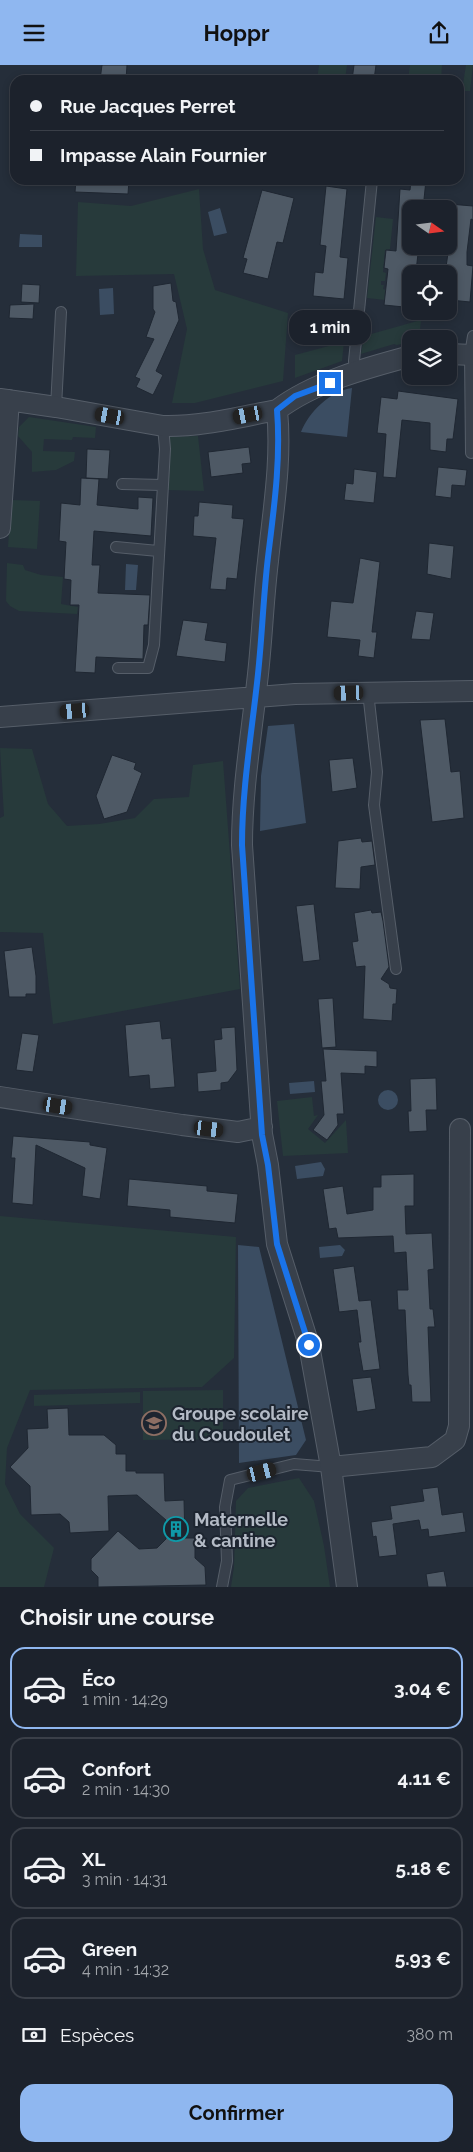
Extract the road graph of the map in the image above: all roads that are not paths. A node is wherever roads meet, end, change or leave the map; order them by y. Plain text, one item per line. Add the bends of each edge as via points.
1 (372, 185) edge
2 (61, 312) dead end
3 (472, 349) edge
4 (457, 353) edge
5 (402, 359) edge
6 (355, 373) junction
7 (5, 400) edge
8 (56, 407) junction
9 (277, 410) junction
10 (164, 426) junction
11 (471, 453) dead end
12 (122, 484) dead end
13 (162, 485) junction
14 (0, 528) edge
15 (116, 547) dead end
16 (158, 551) junction
17 (118, 669) dead end
18 (473, 691) edge
19 (368, 692) junction
20 (255, 697) junction
21 (0, 717) edge
22 (396, 969) dead end
23 (0, 1097) edge
24 (460, 1129) dead end
25 (262, 1133) junction
26 (331, 1467) junction
27 (222, 1587) edge
28 (347, 1587) edge

1 - 6 lane
2 - 8 lane
3 - 4 street
3 - 11 lane
5 - 6 street
6 - 9 street via 295,396
7 - 8 street
7 - 14 street
8 - 10 street
9 - 10 street via 207,425
9 - 20 street via 276,487
10 - 13 lane
12 - 13 lane
13 - 16 lane
15 - 16 lane
16 - 17 lane via 154,645 148,668
18 - 19 street
19 - 20 street
19 - 22 lane via 377,772 374,805
20 - 21 street
20 - 25 street via 242,807 242,845
23 - 25 street via 182,1125
24 - 26 street via 459,1426 455,1441 432,1457
25 - 26 street via 277,1244 309,1345
26 - 27 lane via 294,1464 230,1480 225,1507 227,1561
26 - 28 street

